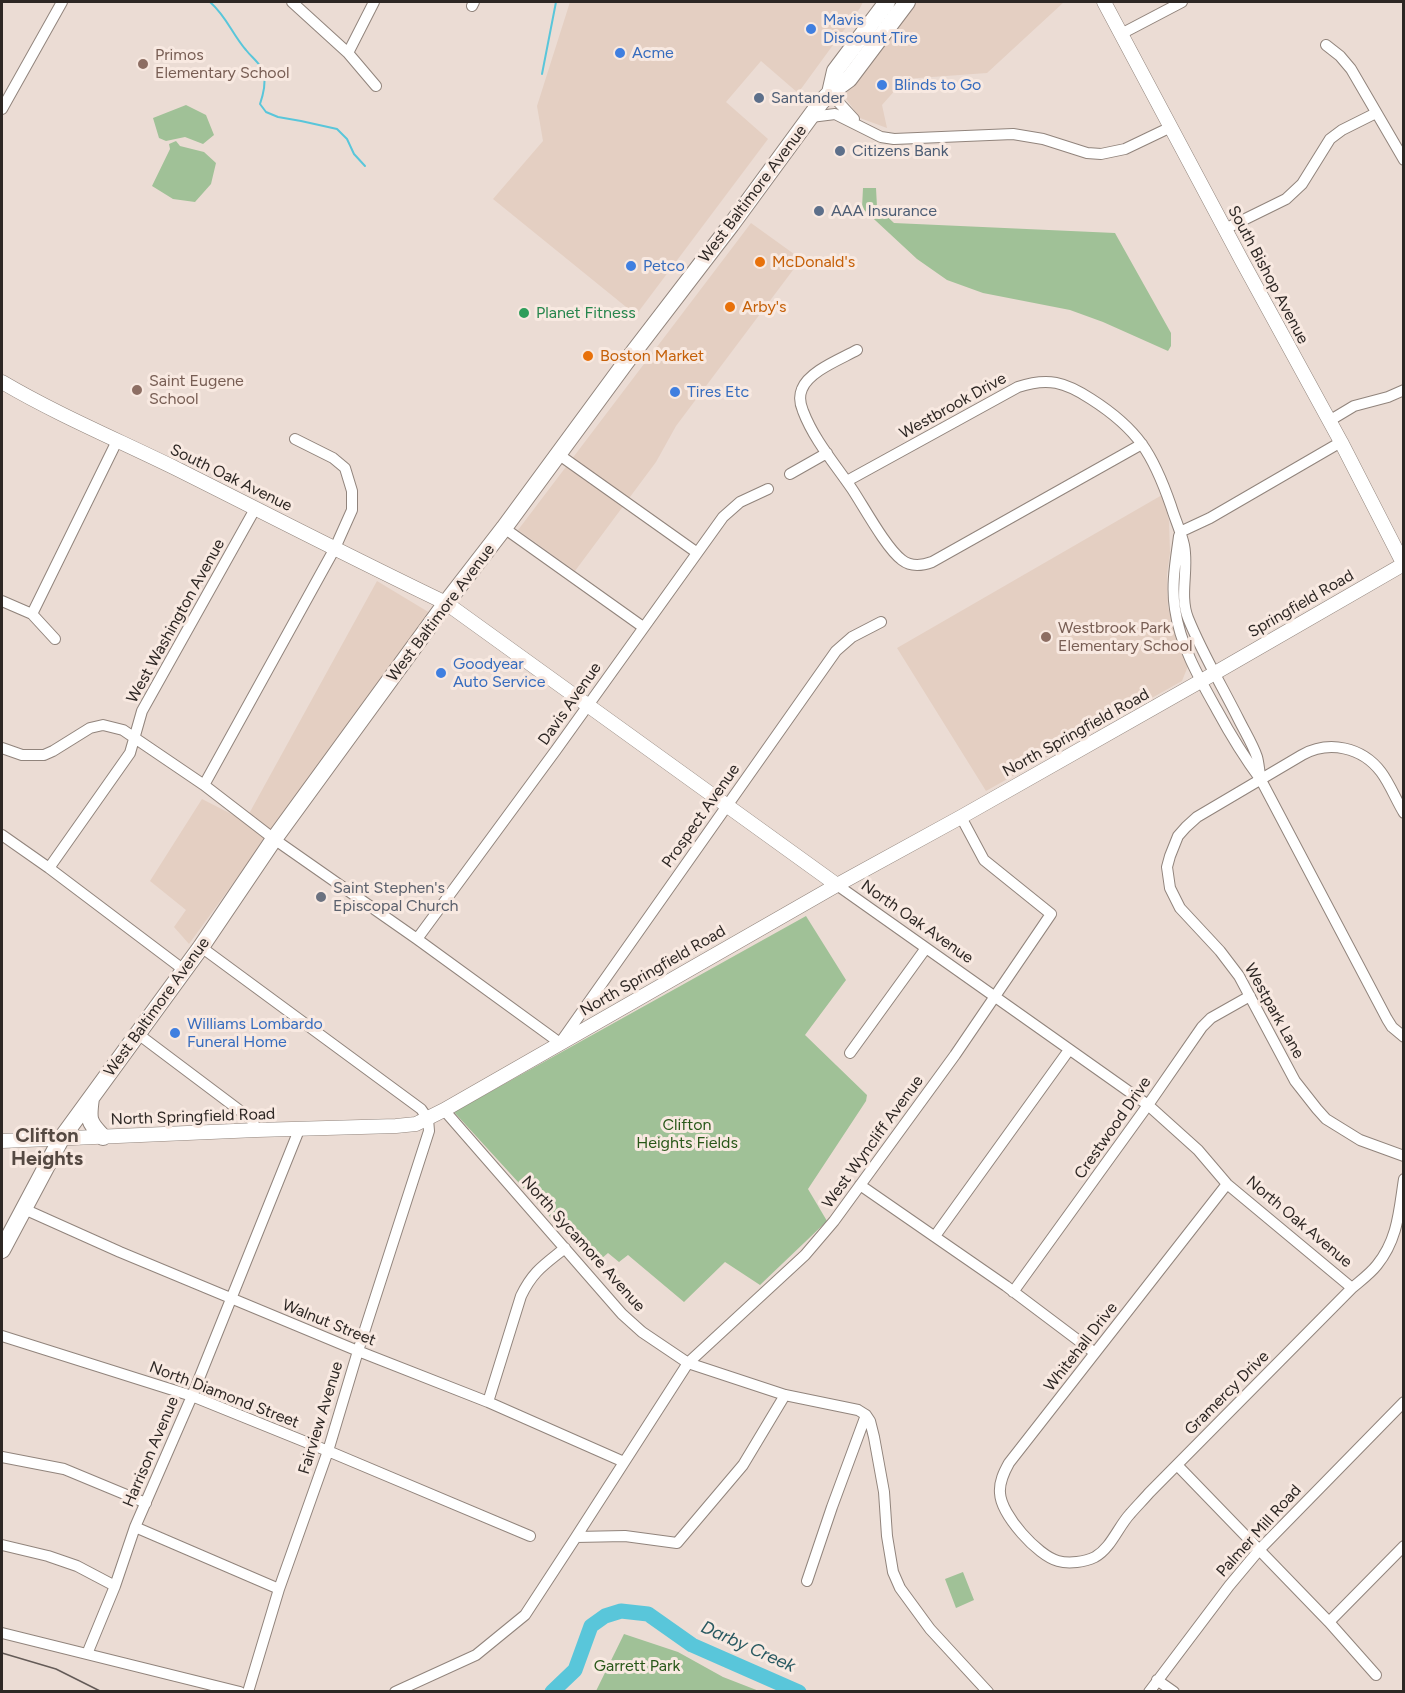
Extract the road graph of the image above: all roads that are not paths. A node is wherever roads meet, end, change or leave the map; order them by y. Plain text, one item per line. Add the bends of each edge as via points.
1 (62, 2) edge
2 (292, 2) edge
3 (374, 2) edge
4 (888, 2) edge
5 (907, 2) edge
6 (1104, 2) edge
7 (1182, 2) edge
8 (1121, 34) junction
9 (1326, 45) dead end
10 (348, 53) junction
11 (376, 86) dead end
12 (830, 93) junction
13 (2, 109) edge
14 (1376, 113) junction
15 (811, 117) junction
16 (860, 126) junction
17 (1171, 127) junction
18 (1404, 160) edge
19 (1225, 229) junction
20 (857, 350) dead end
21 (2, 382) edge
22 (1404, 390) edge
23 (1329, 421) junction
24 (295, 439) dead end
25 (117, 441) junction
26 (1341, 442) junction
27 (1142, 444) junction
28 (827, 453) junction
29 (558, 454) junction
30 (790, 474) dead end
31 (847, 481) junction
32 (768, 489) dead end
33 (255, 509) junction
34 (504, 528) junction
35 (1180, 532) junction
36 (335, 548) junction
37 (696, 552) junction
38 (1403, 565) edge
39 (2, 601) edge
40 (446, 603) junction
41 (32, 614) junction
42 (881, 622) dead end
43 (643, 627) junction
44 (55, 639) dead end
45 (1215, 673) junction
46 (1200, 681) junction
47 (587, 705) junction
48 (134, 738) junction
49 (2, 748) edge
50 (1261, 780) junction
51 (204, 785) junction
52 (727, 806) junction
53 (1404, 813) edge
54 (961, 817) junction
55 (2, 835) edge
56 (274, 839) junction
57 (49, 868) junction
58 (837, 885) junction
59 (417, 939) junction
60 (201, 947) junction
61 (926, 948) junction
62 (184, 970) junction
63 (1250, 996) junction
64 (995, 997) junction
65 (138, 1034) junction
66 (1404, 1037) edge
67 (560, 1043) junction
68 (1069, 1050) junction
69 (850, 1053) dead end
70 (91, 1097) junction
71 (1148, 1105) junction
72 (444, 1110) junction
73 (428, 1119) junction
74 (257, 1130) junction
75 (299, 1130) junction
76 (103, 1137) junction
77 (61, 1139) junction
78 (2, 1141) edge
79 (1404, 1156) edge
80 (1404, 1179) edge
81 (1227, 1184) junction
82 (860, 1185) junction
83 (24, 1209) junction
84 (935, 1236) junction
85 (565, 1248) junction
86 (2, 1250) edge
87 (1352, 1288) junction
88 (1013, 1292) junction
89 (232, 1298) junction
90 (2, 1336) edge
91 (358, 1351) junction
92 (1095, 1353) junction
93 (688, 1363) junction
94 (785, 1395) junction
95 (192, 1396) junction
96 (488, 1402) junction
97 (1404, 1402) edge
98 (866, 1415) junction
99 (328, 1451) junction
100 (2, 1457) edge
101 (624, 1462) junction
102 (1177, 1465) junction
103 (146, 1503) junction
104 (135, 1527) junction
105 (530, 1536) dead end
106 (576, 1536) junction
107 (1026, 1536) joint
108 (2, 1545) edge
109 (1404, 1546) edge
110 (1260, 1549) junction
111 (807, 1581) dead end
112 (115, 1586) junction
113 (279, 1589) junction
114 (1329, 1622) junction
115 (2, 1633) edge
116 (87, 1654) junction
117 (1376, 1676) dead end
118 (1157, 1680) junction
119 (240, 1692) edge
120 (248, 1692) edge
121 (395, 1692) edge
122 (988, 1692) edge
123 (1149, 1692) edge
124 (1174, 1692) edge

1 - 13 street
2 - 10 street
3 - 10 street
4 - 12 main road via 835,71
5 - 12 main road via 849,79
6 - 8 main road, South Bishop Avenue
7 - 8 street
8 - 17 main road, South Bishop Avenue
9 - 14 street via 1351,69
10 - 11 street
12 - 15 main road, West Baltimore Avenue
12 - 16 street
14 - 18 street
14 - 19 street via 1330,139 1302,183 1286,199
15 - 16 street via 835,114
15 - 29 main road, West Baltimore Avenue
16 - 17 street via 894,139 1013,134 1095,154 1120,151
17 - 19 main road, South Bishop Avenue
19 - 23 main road, South Bishop Avenue
20 - 28 street via 814,374 802,389 802,410
21 - 25 main road, South Oak Avenue
22 - 23 street via 1354,406
23 - 26 main road, South Bishop Avenue
24 - 36 street via 345,468 352,491 352,510
25 - 33 main road, South Oak Avenue
25 - 41 street
26 - 35 street
26 - 38 main road, South Bishop Avenue
27 - 31 street, Westbrook Drive via 1113,413 1082,393 1058,383 1040,381 1018,387
27 - 31 street via 921,566 900,559
27 - 35 street, Westbrook Drive via 1162,480
28 - 30 street
28 - 31 street
29 - 34 main road, West Baltimore Avenue
29 - 37 street
32 - 37 street, Davis Avenue via 740,502
33 - 36 main road, South Oak Avenue
33 - 48 street, West Washington Avenue via 142,711
34 - 40 main road, West Baltimore Avenue
34 - 43 street
35 - 45 street, Westbrook Drive via 1186,559 1187,614
35 - 46 street, Westbrook Drive via 1173,577 1174,608
36 - 40 main road, South Oak Avenue
36 - 51 street
37 - 43 street, Davis Avenue
38 - 45 main road, Springfield Road
39 - 41 street
40 - 47 main road, North Oak Avenue
40 - 56 main road, West Baltimore Avenue
41 - 44 street
42 - 52 street, Prospect Avenue via 852,637 836,651
43 - 47 street, Davis Avenue
45 - 46 main road, North Springfield Road
45 - 50 street, Westbrook Drive via 1257,756
46 - 50 street, Westbrook Drive
46 - 54 main road, North Springfield Road
47 - 52 main road, North Oak Avenue
47 - 59 street, Davis Avenue
48 - 49 street via 123,730 103,725 90,728 44,755 22,755
48 - 51 street
48 - 57 street, West Washington Avenue via 130,753
50 - 53 street via 1308,752 1344,748 1361,754 1376,766
50 - 63 street, Westpark Lane via 1186,827 1173,846 1167,867 1170,888 1180,908 1233,966
50 - 66 street, Westbrook Drive via 1392,1027
51 - 56 street
52 - 58 main road, North Oak Avenue
52 - 67 street, Prospect Avenue
54 - 58 main road, North Springfield Road
54 - 64 street, West Wyncliff Avenue via 984,860 1051,914
55 - 57 street
56 - 59 street
56 - 60 main road, West Baltimore Avenue
57 - 62 street
58 - 61 street, North Oak Avenue
58 - 67 main road, North Springfield Road
59 - 67 street
60 - 62 main road, West Baltimore Avenue
60 - 73 street via 421,1109
61 - 64 street, North Oak Avenue
61 - 69 street
62 - 65 main road, West Baltimore Avenue
63 - 71 street, Crestwood Drive via 1202,1027
63 - 79 street, Westpark Lane via 1301,1090 1326,1119 1360,1140
64 - 68 street, North Oak Avenue
64 - 82 street, West Wyncliff Avenue
65 - 70 main road, West Baltimore Avenue
65 - 74 street via 251,1119
67 - 72 main road, North Springfield Road
68 - 71 street, North Oak Avenue
68 - 84 street
70 - 76 main road via 88,1117
70 - 77 main road, West Baltimore Avenue
71 - 81 street, North Oak Avenue via 1198,1150
71 - 88 street, Crestwood Drive
72 - 73 main road, North Springfield Road
72 - 85 street, North Sycamore Avenue
73 - 75 main road, North Springfield Road via 396,1126
73 - 91 street, Fairview Avenue via 429,1131
74 - 75 main road, North Springfield Road
74 - 76 main road, North Springfield Road
75 - 89 street, Harrison Avenue
76 - 77 main road, North Springfield Road
77 - 78 main road, North Springfield Road
77 - 83 main road, West Baltimore Avenue
80 - 87 street, Gramercy Drive via 1396,1230 1387,1252
81 - 87 street, North Oak Avenue
81 - 92 street, Whitehall Drive
82 - 84 street
82 - 93 street, West Wyncliff Avenue via 806,1255
83 - 86 main road, West Baltimore Avenue
83 - 89 street, Walnut Street
84 - 88 street
85 - 93 street, North Sycamore Avenue via 622,1314
85 - 96 street via 527,1282
87 - 102 street, Gramercy Drive
88 - 92 street
89 - 91 street, Walnut Street
89 - 95 street, Harrison Avenue
90 - 95 street, North Diamond Street
91 - 96 street, Walnut Street
91 - 99 street, Fairview Avenue
92 - 107 street, Whitehall Drive via 1003,1475 999,1494 1002,1505
93 - 94 street, North Sycamore Avenue
93 - 101 street, West Wyncliff Avenue
94 - 98 street, North Sycamore Avenue
94 - 106 street via 743,1465 677,1543 625,1536
95 - 99 street, North Diamond Street
95 - 103 street, Harrison Avenue
96 - 101 street, Walnut Street
97 - 110 street, Palmer Mill Road
98 - 111 street
98 - 122 street via 877,1450 887,1536 900,1588 930,1629
99 - 105 street, North Diamond Street
99 - 113 street, Fairview Avenue
100 - 103 street via 64,1469
101 - 106 street, West Wyncliff Avenue
102 - 107 street, Gramercy Drive via 1095,1556 1077,1562 1059,1561 1042,1554
102 - 110 street
103 - 104 street, Harrison Avenue
104 - 112 street, Harrison Avenue
104 - 113 street
106 - 121 street, West Wyncliff Avenue via 525,1615 476,1654
108 - 112 street via 77,1566
109 - 114 street
110 - 114 street
110 - 118 street, Palmer Mill Road
112 - 116 street, Harrison Avenue
113 - 120 street, Fairview Avenue
114 - 117 street
115 - 116 street
116 - 119 street
118 - 123 street, Palmer Mill Road
118 - 124 street

